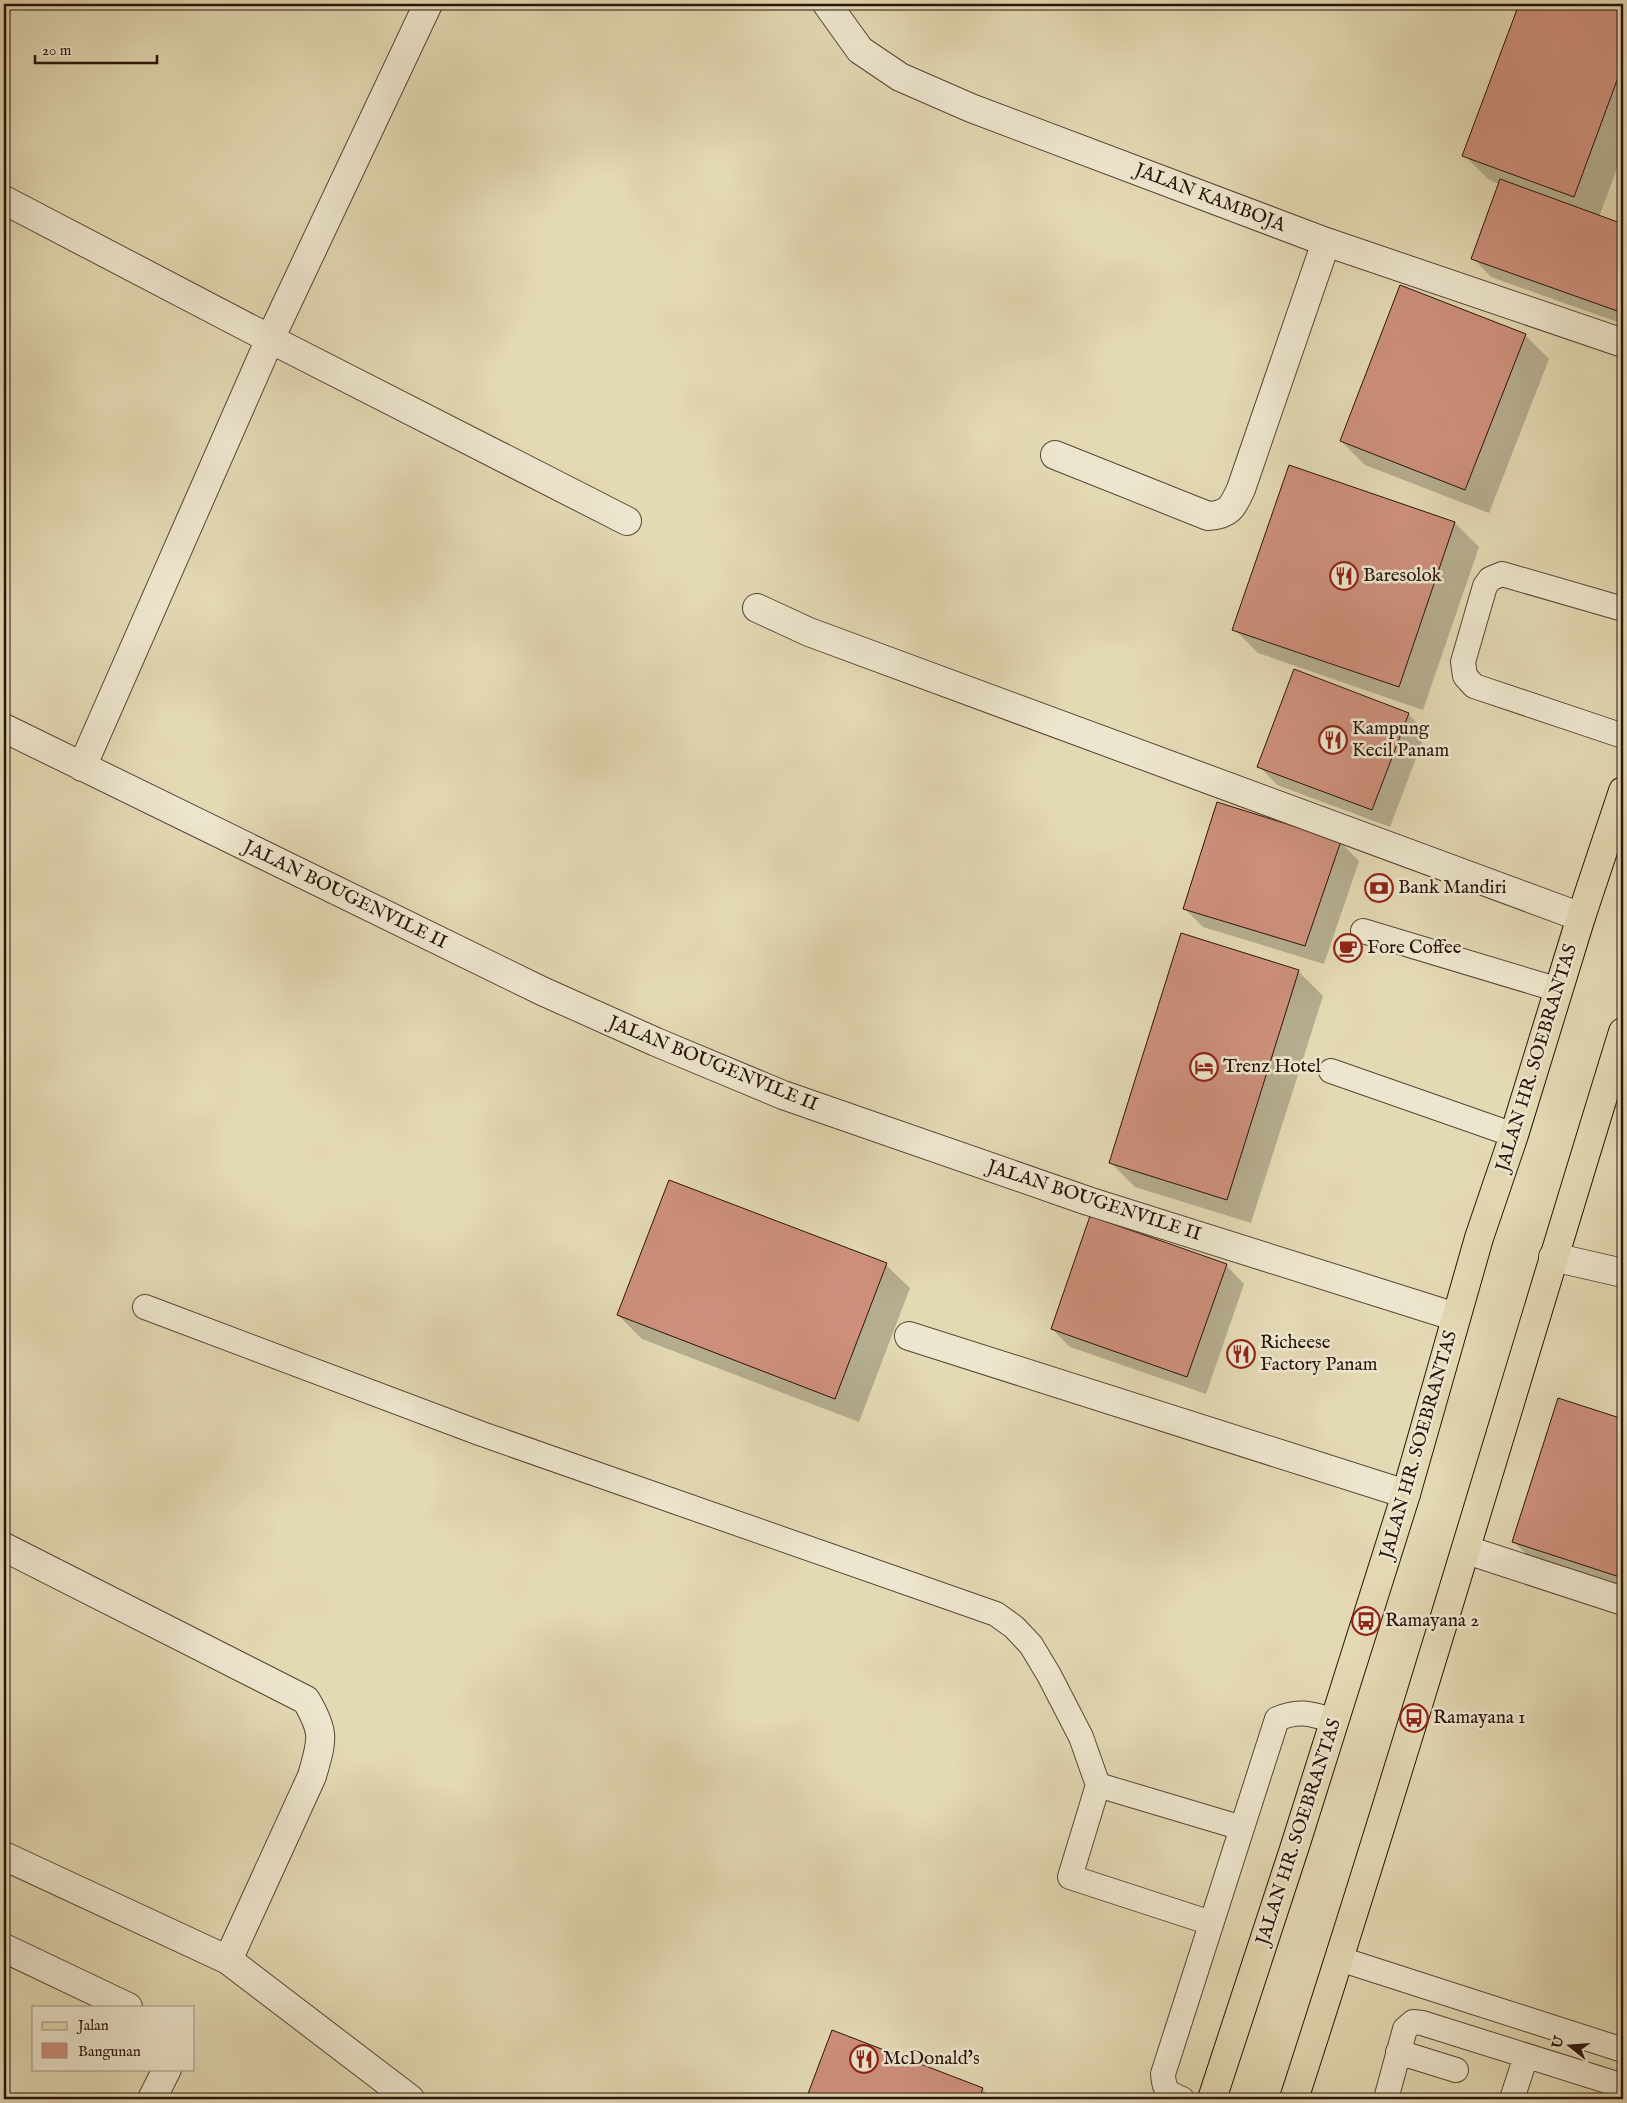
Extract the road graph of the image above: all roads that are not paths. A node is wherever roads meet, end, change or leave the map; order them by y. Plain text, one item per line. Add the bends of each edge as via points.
1 (428, 4) edge
2 (828, 4) edge
3 (4, 200) edge
4 (1326, 242) junction
5 (270, 339) junction
6 (1623, 343) edge
7 (1055, 454) dead end
8 (627, 521) dead end
9 (758, 608) dead end
10 (1623, 609) edge
11 (4, 728) edge
12 (1623, 736) edge
13 (82, 767) junction
14 (1623, 791) edge
15 (1581, 917) junction
16 (1363, 931) dead end
17 (1559, 990) junction
18 (1623, 1032) edge
19 (1331, 1071) dead end
20 (1514, 1135) junction
21 (1553, 1257) junction
22 (1623, 1274) edge
23 (145, 1307) dead end
24 (1456, 1317) junction
25 (909, 1336) dead end
26 (1406, 1494) junction
27 (4, 1547) edge
28 (1467, 1550) junction
29 (1623, 1601) edge
30 (1335, 1721) junction
31 (1098, 1785) junction
32 (1242, 1828) junction
33 (4, 1856) edge
34 (1211, 1923) junction
35 (4, 1948) edge
36 (1340, 1959) junction
37 (228, 1960) junction
38 (126, 2006) edge
39 (1623, 2050) edge
40 (1398, 2052) junction
41 (1526, 2056) junction
42 (166, 2070) edge
43 (1456, 2070) dead end
44 (1623, 2086) edge
45 (152, 2099) edge
46 (410, 2099) edge
47 (1182, 2099) edge
48 (1212, 2099) edge
49 (1294, 2099) edge
50 (1386, 2099) edge
51 (1512, 2099) edge

1 - 5 street
2 - 4 street, JALAN KAMBOJA via 860,50 900,78
3 - 5 street
4 - 6 street, JALAN KAMBOJA
4 - 7 street via 1234,505 1221,515 1208,516
5 - 8 street
5 - 13 street
9 - 15 street via 810,632
10 - 12 lane via 1502,574 1490,579 1485,586 1463,662 1465,676 1474,686
11 - 13 street, JALAN BOUGENVILE II
13 - 24 street, JALAN BOUGENVILE II via 542,991 783,1095 1088,1201
14 - 15 main road, JALAN HR. SOEBRANTAS
15 - 17 main road, JALAN HR. SOEBRANTAS
16 - 17 lane
17 - 20 main road, JALAN HR. SOEBRANTAS
18 - 21 main road
19 - 20 lane
20 - 24 main road, JALAN HR. SOEBRANTAS
21 - 22 street
21 - 28 main road
23 - 31 lane via 482,1434 996,1614 1031,1645 1050,1675 1081,1737
24 - 26 main road, JALAN HR. SOEBRANTAS
25 - 26 street
26 - 30 main road, JALAN HR. SOEBRANTAS
27 - 37 street via 306,1700 319,1722 321,1744 312,1776
28 - 29 street
28 - 36 main road
30 - 32 lane via 1299,1712 1276,1719
30 - 48 main road, JALAN HR. SOEBRANTAS
31 - 32 lane
31 - 34 lane via 1070,1877
32 - 34 lane
33 - 37 street
34 - 47 lane via 1162,2074 1169,2093
35 - 38 street
36 - 39 lane
36 - 49 main road
37 - 46 street
40 - 41 lane via 1405,2029 1413,2022
40 - 43 lane
40 - 50 lane
41 - 44 lane
41 - 51 lane
42 - 45 street

